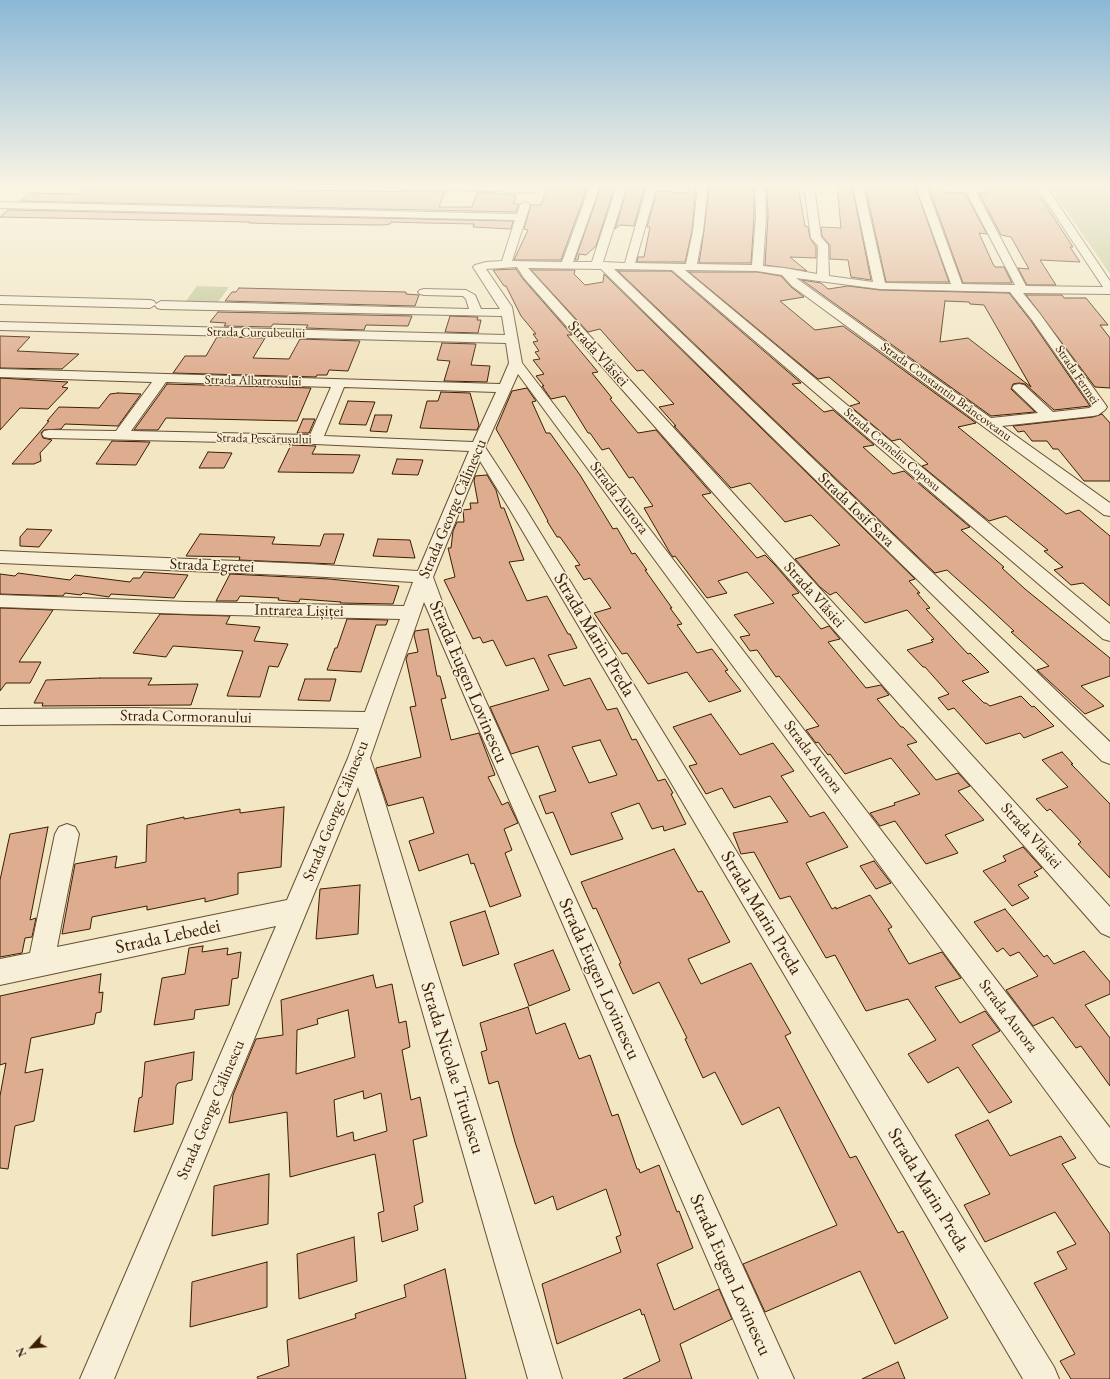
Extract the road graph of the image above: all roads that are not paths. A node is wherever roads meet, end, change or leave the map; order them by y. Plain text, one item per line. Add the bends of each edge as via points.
1 (515, 250) edge
2 (576, 250) edge
3 (605, 250) edge
4 (630, 250) edge
5 (694, 250) edge
6 (758, 250) edge
7 (823, 250) edge
8 (872, 250) edge
9 (944, 250) edge
10 (1000, 250) edge
11 (1082, 250) edge
12 (513, 264) junction
13 (566, 265) junction
14 (600, 265) junction
15 (629, 266) junction
16 (675, 267) junction
17 (691, 267) junction
18 (757, 268) junction
19 (784, 271) junction
20 (823, 278) junction
21 (880, 286) junction
22 (958, 288) junction
23 (1019, 290) junction
24 (1107, 290) edge
25 (424, 292) dead end
26 (0, 300) edge
27 (1110, 302) edge
28 (477, 313) junction
29 (508, 314) junction
30 (0, 326) edge
31 (512, 339) junction
32 (516, 363) junction
33 (0, 373) edge
34 (161, 379) junction
35 (338, 383) junction
36 (505, 388) junction
37 (1019, 388) dead end
38 (1049, 416) junction
39 (988, 423) junction
40 (49, 434) dead end
41 (120, 436) junction
42 (315, 440) junction
43 (478, 447) junction
44 (1110, 511) edge
45 (0, 558) edge
46 (424, 577) junction
47 (0, 601) edge
48 (411, 614) junction
49 (1110, 634) edge
50 (0, 717) edge
51 (372, 720) junction
52 (1110, 755) edge
53 (359, 758) junction
54 (67, 834) dead end
55 (295, 910) junction
56 (1110, 925) edge
57 (41, 964) junction
58 (0, 972) edge
59 (1110, 1152) edge
60 (97, 1379) edge
61 (544, 1379) edge
62 (777, 1379) edge
63 (1042, 1379) edge

1 - 12 street
2 - 13 street
3 - 14 street
4 - 15 street
5 - 17 street
6 - 18 street
7 - 20 street
8 - 21 street
9 - 22 street
10 - 23 street
11 - 24 street
12 - 13 street
12 - 29 street via 486,264 479,268 504,303
12 - 56 street, Strada Vlăsiei via 534,282
13 - 14 street
14 - 15 street
14 - 52 street, Strada Iosif Sava
15 - 16 street
16 - 17 street
16 - 49 street, Strada Corneliu Coposu
17 - 18 street
18 - 19 street
19 - 20 street
19 - 39 street, Strada Constantin Brâncoveanu via 796,284
20 - 21 street
21 - 22 street
22 - 23 street
23 - 24 street
23 - 38 street, Strada Fermei via 1100,407 1093,412
24 - 27 street
25 - 28 street via 466,293
26 - 28 street
28 - 29 street
29 - 31 street
30 - 31 street, Strada Curcubeului
31 - 32 street
32 - 36 street, Strada George Călinescu
32 - 59 street, Strada Aurora
33 - 34 street, Strada Albatrosului
34 - 35 street, Strada Albatrosului
34 - 41 street
35 - 36 street, Strada Albatrosului
35 - 42 street
36 - 43 street, Strada George Călinescu
37 - 38 street
38 - 39 street, Strada Fermei
39 - 44 street, Strada Constantin Brâncoveanu
40 - 41 street, Strada Pescărușului
41 - 42 street, Strada Pescărușului
42 - 43 street, Strada Pescărușului
43 - 46 street, Strada George Călinescu
43 - 63 street, Strada Marin Preda
45 - 46 street, Strada Egretei
46 - 48 street, Strada George Călinescu
46 - 62 street, Strada Eugen Lovinescu via 442,625
47 - 48 street, Intrarea Lișiței
48 - 51 street, Strada George Călinescu
50 - 51 street, Strada Cormoranului via 135,716
51 - 53 street, Strada George Călinescu
53 - 55 street, Strada George Călinescu
53 - 61 street, Strada Nicolae Titulescu
54 - 57 street
55 - 57 street, Strada Lebedei
55 - 60 street, Strada George Călinescu
57 - 58 street, Strada Lebedei

